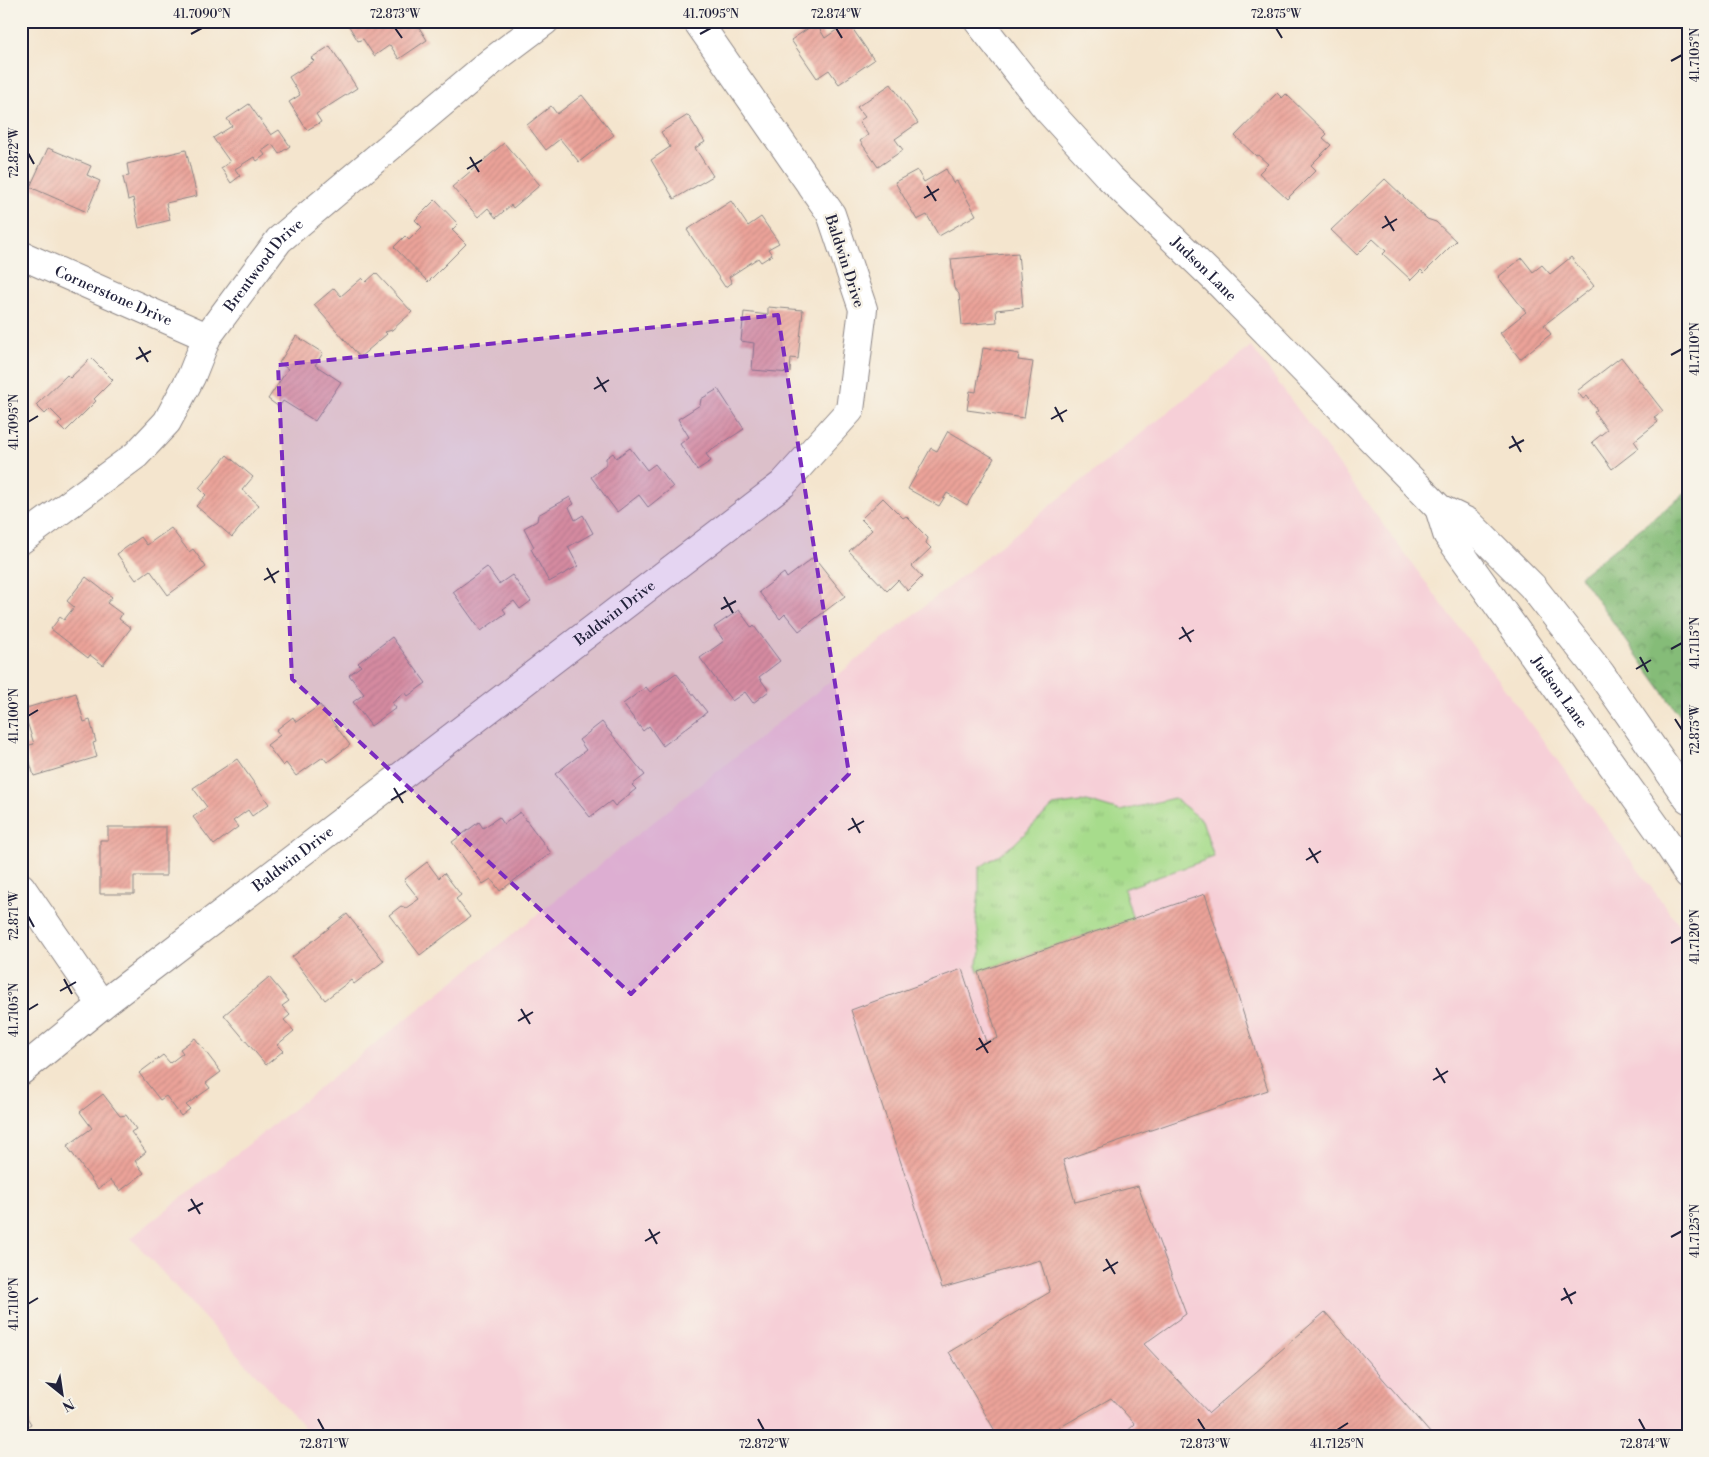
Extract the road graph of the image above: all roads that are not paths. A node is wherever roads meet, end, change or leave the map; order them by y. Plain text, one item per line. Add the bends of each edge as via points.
1 (545, 21) edge
2 (697, 21) edge
3 (978, 21) edge
4 (21, 254) edge
5 (207, 337) junction
6 (1440, 508) junction
7 (21, 540) edge
8 (1688, 799) edge
9 (1688, 874) edge
10 (21, 887) edge
11 (102, 1005) junction
12 (21, 1071) edge

1 - 5 street, Brentwood Drive via 492,61 279,240
2 - 11 street, Baldwin Drive via 831,214 863,309 850,410 783,484
3 - 6 street, Judson Lane via 1047,109 1109,176
4 - 5 street, Cornerstone Drive
5 - 7 street, Brentwood Drive via 191,377 167,422 136,455
6 - 8 street, Judson Lane via 1468,522 1532,586 1601,674
6 - 9 street, Judson Lane via 1447,534
10 - 11 street
11 - 12 street, Baldwin Drive

